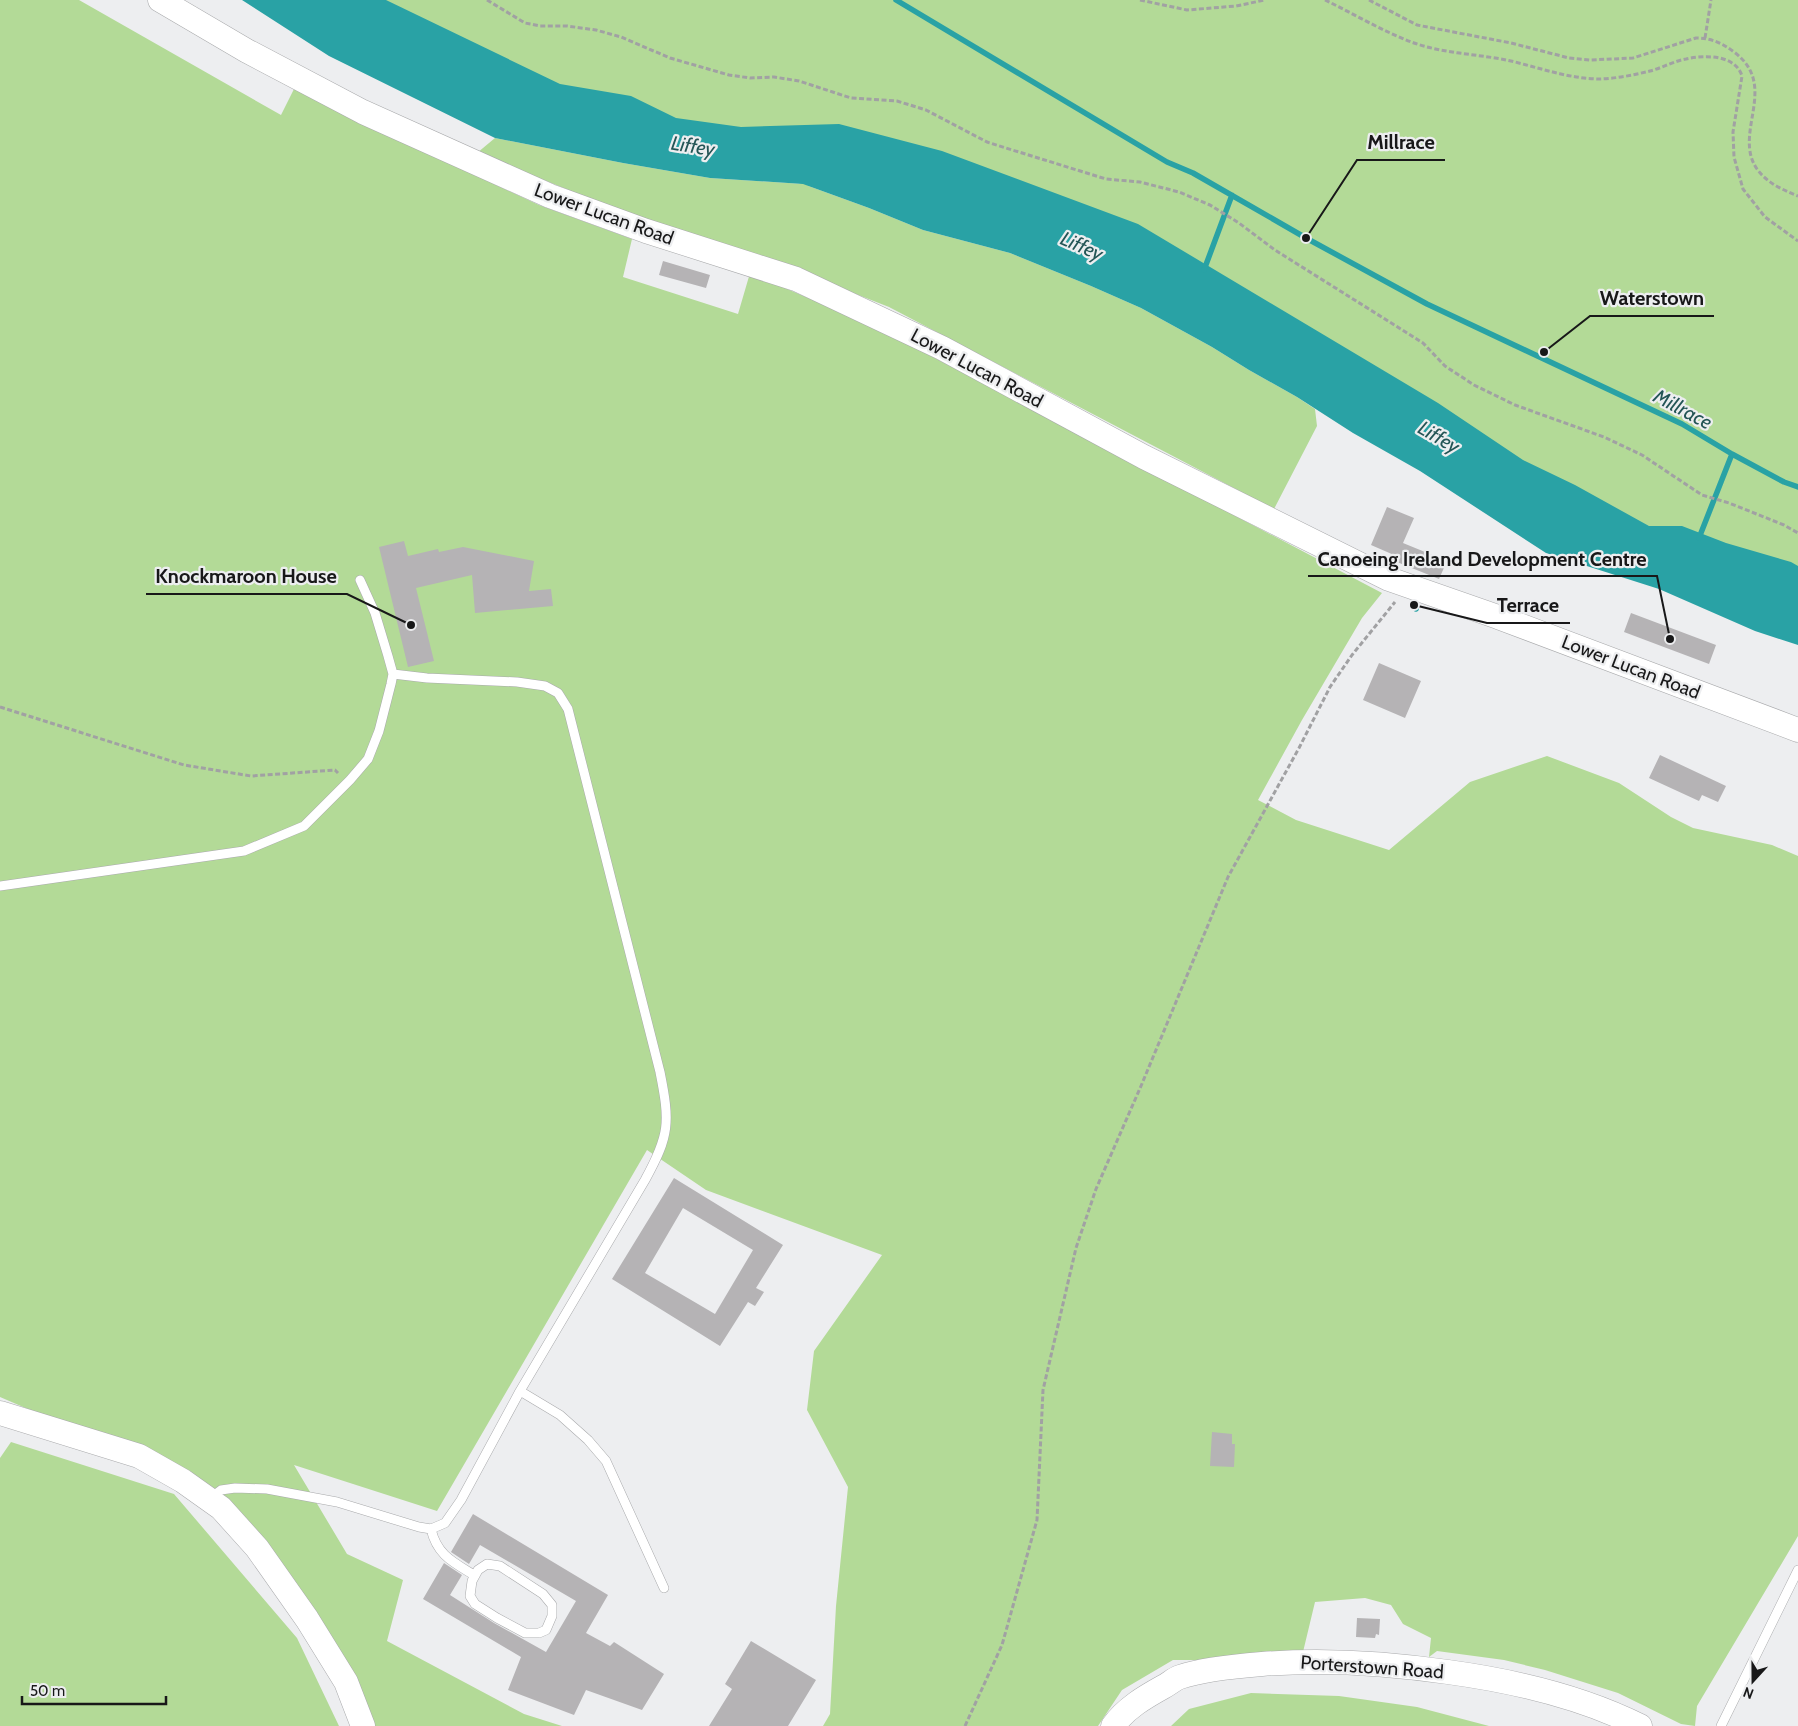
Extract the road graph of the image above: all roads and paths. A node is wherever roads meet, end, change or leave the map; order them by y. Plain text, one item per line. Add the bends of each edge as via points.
1 (160, 0) edge
2 (487, 0) edge
3 (1140, 0) edge
4 (1265, 0) edge
5 (1325, 0) edge
6 (1369, 0) edge
7 (1711, 0) edge
8 (1705, 38) junction
9 (1747, 64) junction
10 (1740, 69) junction
11 (1798, 196) edge
12 (1798, 241) edge
13 (1798, 533) edge
14 (360, 580) dead end
15 (1408, 586) junction
16 (392, 674) junction
17 (0, 707) edge
18 (1798, 730) edge
19 (348, 782) junction
20 (0, 886) edge
21 (520, 1391) junction
22 (0, 1413) edge
23 (209, 1500) junction
24 (431, 1529) junction
25 (1798, 1570) edge
26 (474, 1576) junction
27 (664, 1588) dead end
28 (364, 1726) edge
29 (964, 1726) edge
30 (1113, 1726) edge
31 (1640, 1726) edge
32 (1720, 1726) edge

1 - 15 street, Lower Lucan Road via 247,51 364,112 550,196 796,279 942,348 1144,457
2 - 13 path via 526,23 596,30 670,58 729,74 799,81 851,98 898,101 926,110 993,144 1106,179 1140,182 1179,192 1210,205 1239,223 1275,250 1423,343 1445,366 1474,384 1515,405 1604,437 1642,455 1702,495 1784,524
3 - 4 path via 1187,10
5 - 10 path via 1414,42 1570,76 1598,79 1649,72 1684,59 1703,57 1720,57
6 - 8 path via 1417,24 1569,58 1633,58
7 - 8 path
8 - 9 path via 1723,44
9 - 10 path
9 - 11 path via 1753,73 1755,98 1749,147 1756,168 1768,180
10 - 12 path via 1742,76 1733,132 1734,157 1743,189 1765,218
14 - 16 lane via 375,613
15 - 18 street, Lower Lucan Road via 1508,620
15 - 29 path via 1330,687 1228,876 1096,1189 1076,1248 1043,1390 1037,1520 1002,1645
16 - 19 lane via 379,731 368,759
16 - 21 lane via 517,682 545,686 558,693 568,709 666,1101 667,1127 659,1156
17 - 19 path via 184,765 251,776 335,770
19 - 20 lane via 304,826 244,851
21 - 24 lane via 461,1500 445,1523
21 - 27 lane via 560,1415 606,1461
22 - 23 street via 139,1456
23 - 24 lane via 221,1490 267,1489 337,1502
23 - 28 street via 221,1508 257,1548 307,1620 346,1682
24 - 26 lane via 437,1547
25 - 32 lane
26 - 26 lane via 487,1564 500,1566 543,1594 552,1605 552,1616 546,1630 526,1633 475,1604 470,1596
30 - 31 street, Porterstown Road via 1136,1702 1179,1677 1230,1666 1338,1661 1400,1665 1488,1677 1561,1694

